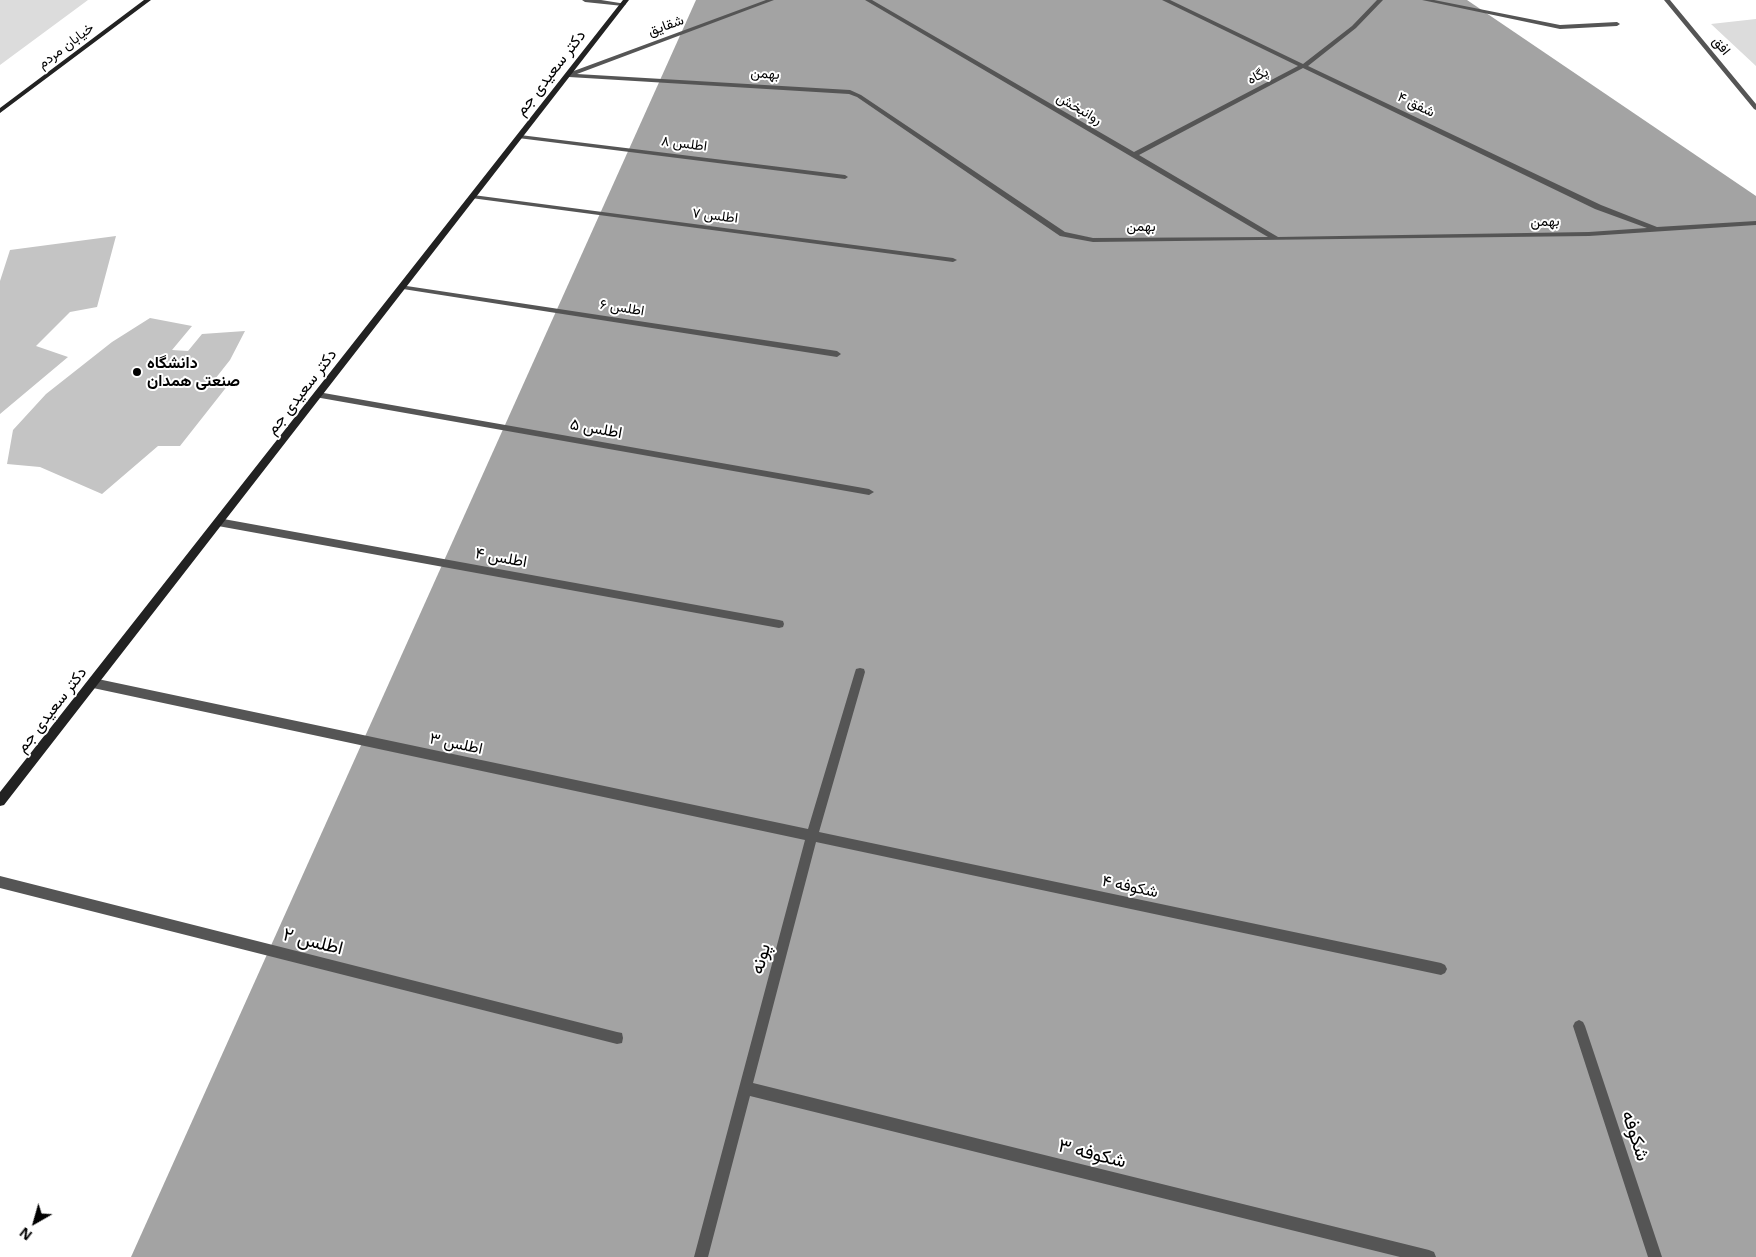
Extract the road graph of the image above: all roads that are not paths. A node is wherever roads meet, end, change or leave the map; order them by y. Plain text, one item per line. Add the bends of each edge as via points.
1 (148, 0) edge
2 (585, 0) edge
3 (771, 0) edge
4 (868, 0) edge
5 (1165, 0) edge
6 (1380, 0) edge
7 (1425, 0) edge
8 (1667, 0) edge
9 (624, 2) edge
10 (1617, 24) dead end
11 (1305, 66) junction
12 (569, 74) junction
13 (1756, 108) edge
14 (0, 111) edge
15 (520, 137) junction
16 (1134, 155) junction
17 (845, 177) dead end
18 (474, 197) junction
19 (1756, 223) edge
20 (1657, 229) junction
21 (1278, 239) junction
22 (953, 260) dead end
23 (403, 287) junction
24 (837, 354) dead end
25 (318, 395) junction
26 (869, 492) dead end
27 (218, 522) junction
28 (779, 624) dead end
29 (860, 672) dead end
30 (93, 683) junction
31 (0, 801) edge
32 (812, 836) junction
33 (0, 882) edge
34 (1441, 969) dead end
35 (1579, 1026) dead end
36 (617, 1038) dead end
37 (746, 1088) junction
38 (701, 1257) edge
39 (1429, 1257) edge
40 (1655, 1257) edge

1 - 14 street, خیابان مردم
2 - 9 street
3 - 12 street, شقایق
4 - 16 street, روانبخش
5 - 11 street, شفق ۴
6 - 11 street, پگاه via 1354,27
7 - 10 street via 1560,27
8 - 13 street, افق
9 - 12 street, دکتر سعیدی جم
11 - 16 street, پگاه
11 - 20 street, شفق ۴ via 1598,207
12 - 15 street, دکتر سعیدی جم
12 - 21 street, بهمن via 850,92 1063,234 1094,240
15 - 17 street, اطلس ۸
15 - 18 street, دکتر سعیدی جم
16 - 21 street, روانبخش
18 - 22 street, اطلس ۷
18 - 23 street, دکتر سعیدی جم
19 - 20 street, بهمن
20 - 21 street, بهمن via 1589,234
23 - 24 street, اطلس ۶
23 - 25 street, دکتر سعیدی جم
25 - 26 street, اطلس ۵
25 - 27 street, دکتر سعیدی جم
27 - 28 street, اطلس ۴
27 - 30 street, دکتر سعیدی جم
29 - 32 street, پونه
30 - 31 street, دکتر سعیدی جم
30 - 32 street, اطلس ۳
32 - 34 street, شکوفه ۴
32 - 37 street, پونه
33 - 36 street, اطلس ۲
35 - 40 street, شکوفه
37 - 38 street, پونه
37 - 39 street, شکوفه ۳

